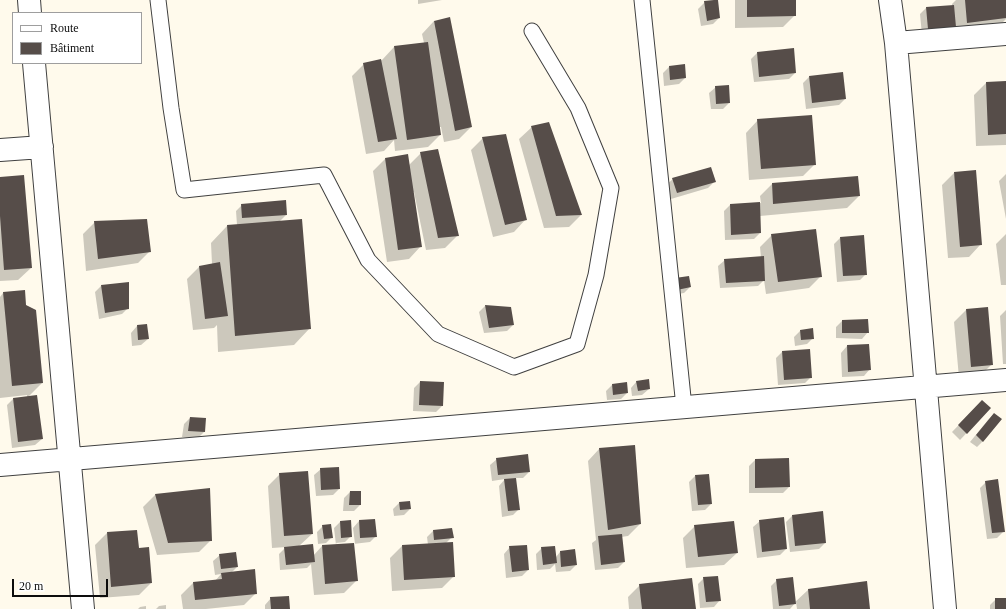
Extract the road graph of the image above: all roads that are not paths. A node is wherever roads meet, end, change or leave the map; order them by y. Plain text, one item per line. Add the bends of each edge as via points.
1 (29, 0) edge
2 (158, 0) edge
3 (642, 0) edge
4 (890, 0) edge
5 (30, 12) edge
6 (532, 31) dead end
7 (1006, 34) edge
8 (896, 43) junction
9 (34, 64) edge
10 (42, 147) junction
11 (0, 150) edge
12 (1006, 380) edge
13 (926, 386) junction
14 (684, 406) junction
15 (70, 459) junction
16 (0, 465) edge
17 (83, 609) edge
18 (945, 609) edge

1 - 5 street
2 - 6 lane via 184,190 324,175 368,260 438,334 514,367 577,344 596,275 611,188 578,108
3 - 14 lane
4 - 8 street
7 - 8 street
8 - 13 street
9 - 10 street
10 - 11 street
10 - 15 street
12 - 13 street
13 - 14 street
13 - 18 street
14 - 15 street
15 - 16 street
15 - 17 street

